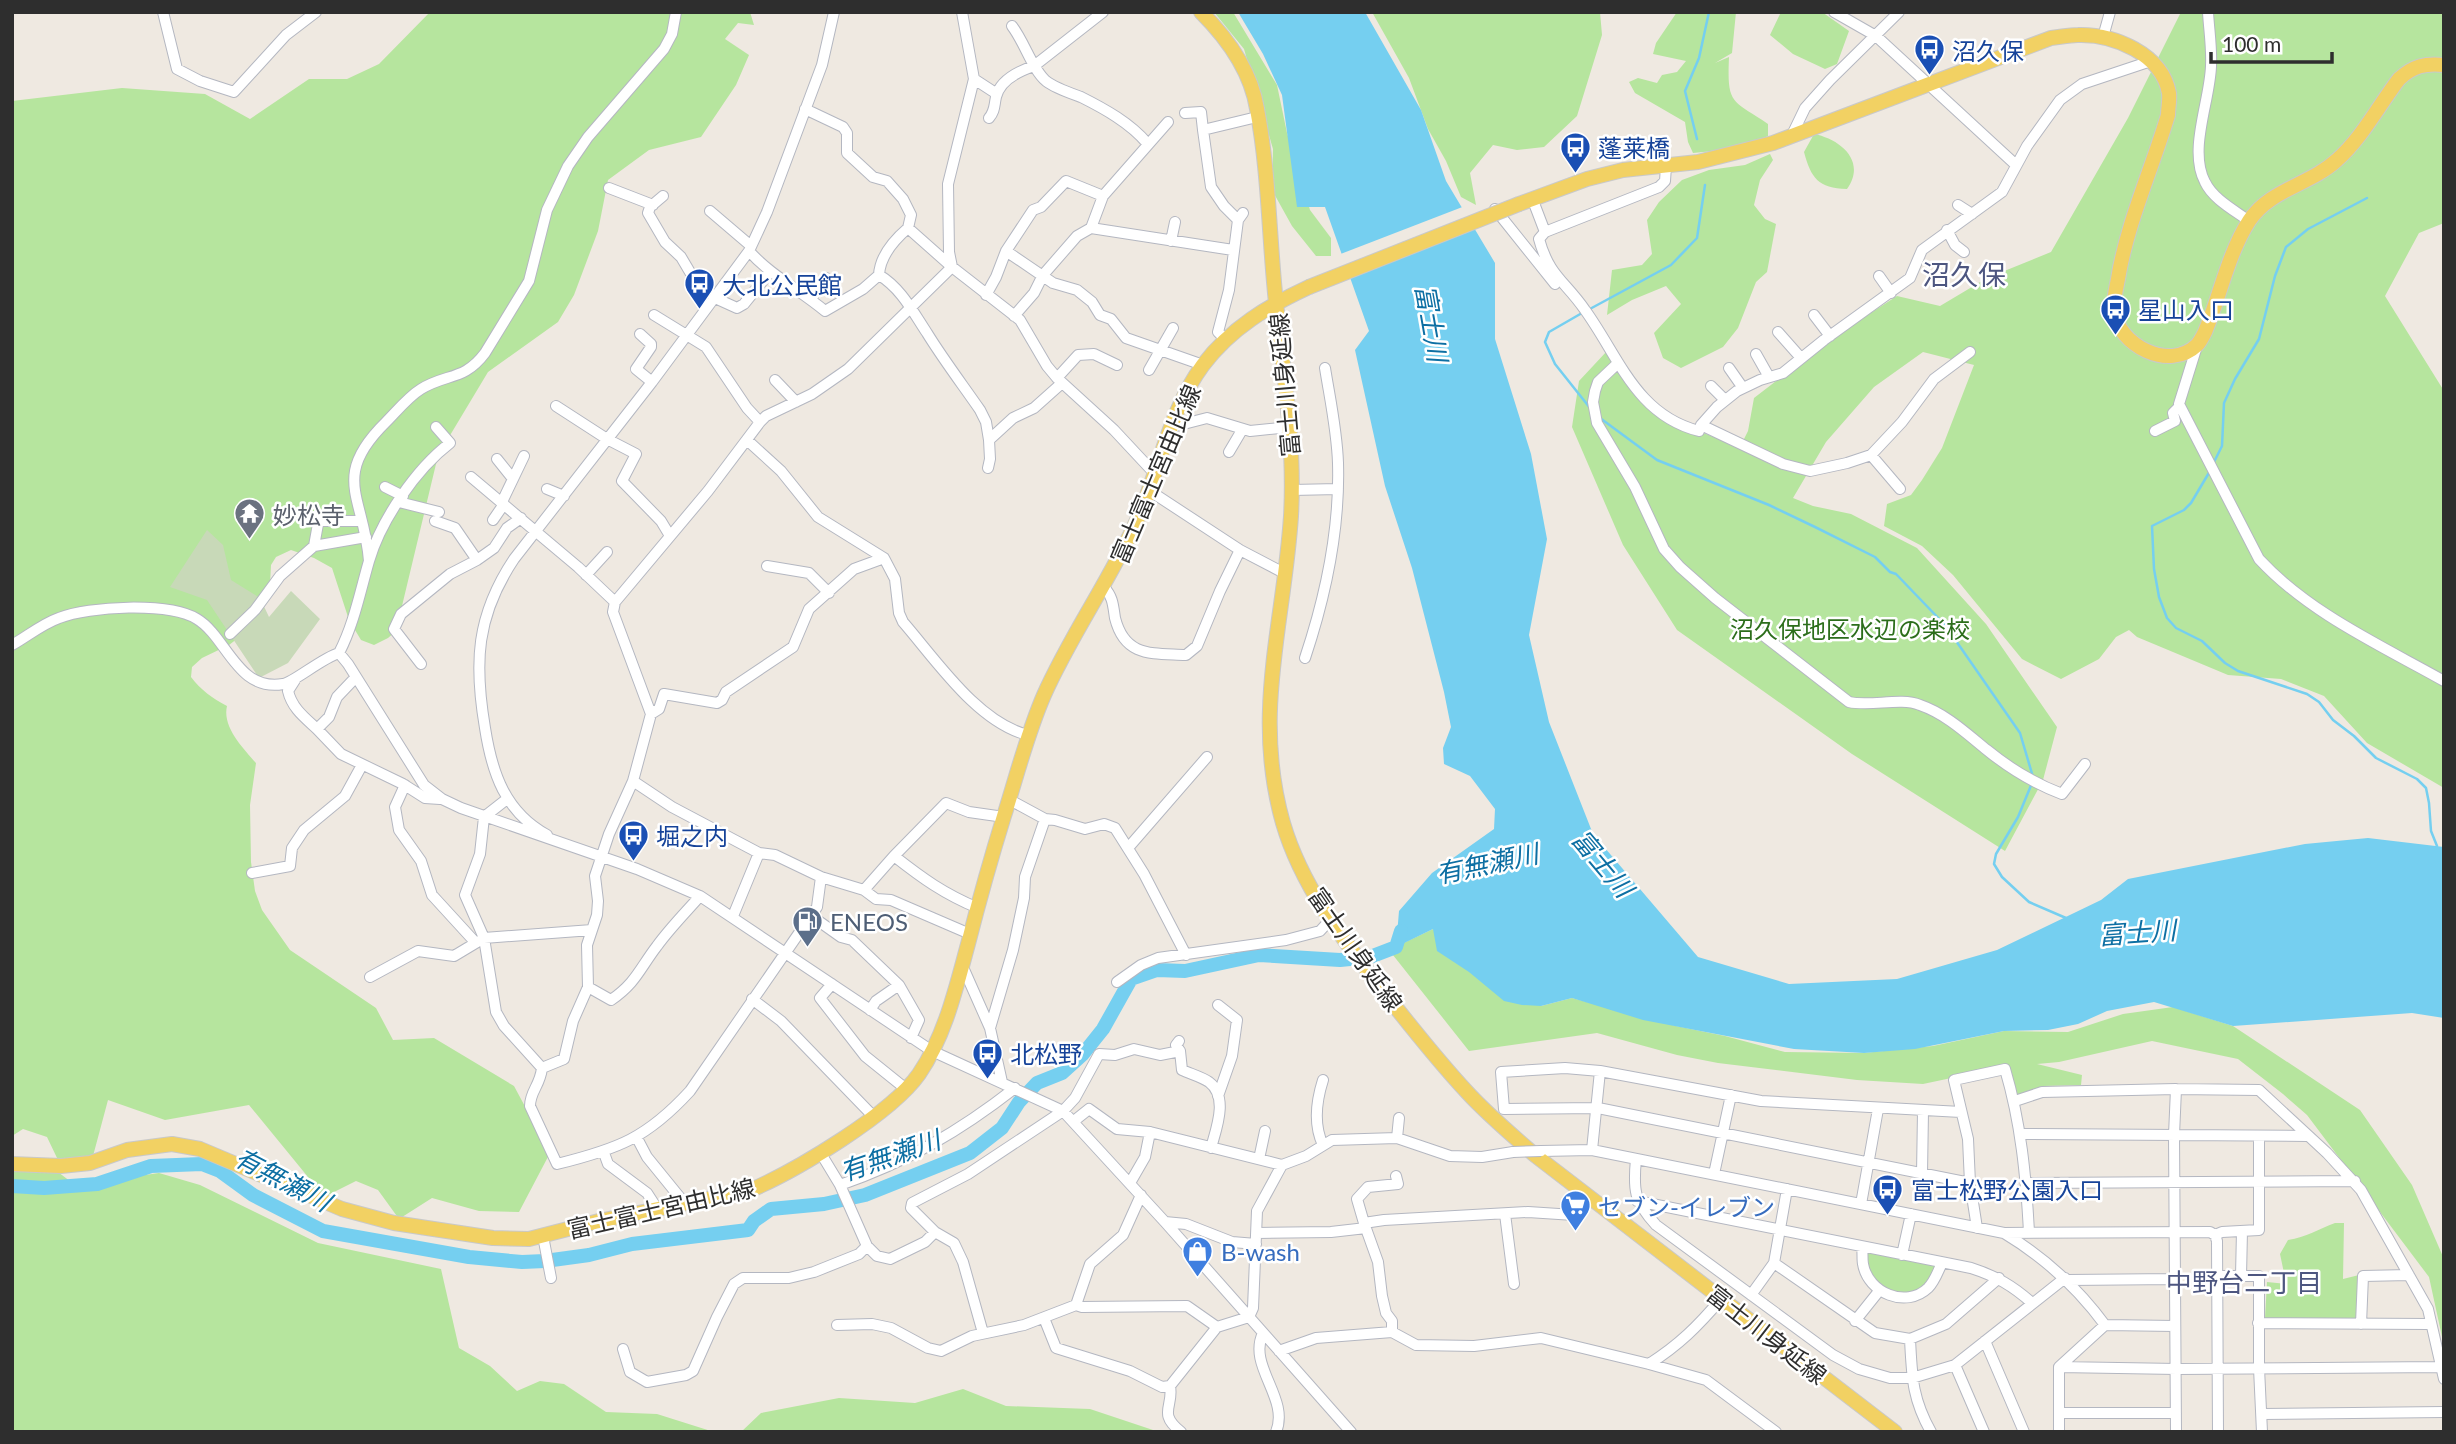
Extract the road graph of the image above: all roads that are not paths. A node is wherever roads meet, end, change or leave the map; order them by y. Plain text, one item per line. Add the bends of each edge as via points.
1 (163, 12) edge
2 (316, 12) edge
3 (676, 12) edge
4 (962, 12) edge
5 (1103, 12) edge
6 (1201, 12) edge
7 (1834, 12) edge
8 (1899, 12) edge
9 (2110, 12) edge
10 (2208, 12) edge
11 (835, 14) edge
12 (1012, 26) dead end
13 (1876, 36) junction
14 (2103, 37) junction
15 (2151, 61) junction
16 (2444, 65) edge
17 (1034, 66) junction
18 (974, 79) junction
19 (1930, 84) junction
20 (997, 94) junction
21 (805, 109) junction
22 (1185, 113) dead end
23 (1258, 117) junction
24 (989, 118) dead end
25 (1168, 122) dead end
26 (1203, 131) junction
27 (1791, 137) junction
28 (1147, 143) junction
29 (2016, 165) junction
30 (1667, 166) junction
31 (609, 188) dead end
32 (663, 196) dead end
33 (1103, 196) junction
34 (1525, 201) junction
35 (653, 205) junction
36 (1958, 205) dead end
37 (1494, 207) dead end
38 (710, 211) dead end
39 (1972, 214) junction
40 (2249, 221) junction
41 (1175, 222) dead end
42 (908, 228) junction
43 (1091, 228) junction
44 (1947, 230) junction
45 (1545, 232) junction
46 (1171, 240) junction
47 (750, 249) junction
48 (1233, 250) junction
49 (1006, 251) junction
50 (1964, 252) dead end
51 (952, 267) junction
52 (770, 272) junction
53 (879, 275) junction
54 (1043, 275) junction
55 (1879, 276) dead end
56 (826, 278) dead end
57 (1891, 293) junction
58 (1572, 294) junction
59 (986, 295) junction
60 (715, 298) junction
61 (811, 299) junction
62 (1276, 302) junction
63 (912, 308) junction
64 (654, 315) dead end
65 (1814, 315) dead end
66 (1014, 316) junction
67 (1173, 328) dead end
68 (1778, 332) dead end
69 (640, 334) dead end
70 (687, 335) junction
71 (1830, 336) junction
72 (1226, 340) junction
73 (2196, 346) junction
74 (1161, 350) junction
75 (1970, 352) dead end
76 (1756, 354) dead end
77 (1801, 358) junction
78 (1617, 364) junction
79 (1117, 365) dead end
80 (1203, 365) junction
81 (1325, 368) dead end
82 (1728, 368) dead end
83 (1149, 370) dead end
84 (1769, 377) junction
85 (775, 380) dead end
86 (1059, 380) junction
87 (652, 382) junction
88 (1711, 386) dead end
89 (1743, 388) junction
90 (1725, 400) junction
91 (796, 402) junction
92 (556, 406) dead end
93 (2180, 406) junction
94 (760, 422) junction
95 (1702, 425) junction
96 (436, 427) dead end
97 (1172, 427) junction
98 (1290, 427) junction
99 (1242, 430) junction
100 (2155, 431) dead end
101 (607, 439) junction
102 (747, 440) junction
103 (989, 440) junction
104 (1229, 452) dead end
105 (1871, 455) junction
106 (524, 456) dead end
107 (497, 459) dead end
108 (988, 468) dead end
109 (1156, 475) junction
110 (471, 477) dead end
111 (513, 479) junction
112 (385, 487) dead end
113 (547, 489) dead end
114 (1338, 489) junction
115 (1900, 489) dead end
116 (1292, 490) junction
117 (1150, 491) junction
118 (564, 496) junction
119 (401, 499) junction
120 (503, 503) junction
121 (521, 518) junction
122 (493, 520) dead end
123 (362, 521) junction
124 (536, 531) junction
125 (670, 536) junction
126 (366, 537) junction
127 (314, 546) junction
128 (1240, 550) junction
129 (607, 552) dead end
130 (884, 558) junction
131 (369, 561) junction
132 (477, 561) junction
133 (767, 566) dead end
134 (1284, 573) junction
135 (586, 575) junction
136 (1104, 587) junction
137 (829, 593) junction
138 (615, 602) junction
139 (230, 634) dead end
140 (12, 645) edge
141 (339, 653) junction
142 (1305, 658) dead end
143 (421, 664) dead end
144 (298, 675) junction
145 (356, 677) junction
146 (2444, 681) edge
147 (651, 714) junction
148 (317, 729) junction
149 (1028, 735) junction
150 (1207, 757) dead end
151 (2085, 764) dead end
152 (362, 765) junction
153 (633, 781) junction
154 (405, 785) junction
155 (507, 799) junction
156 (442, 800) junction
157 (1010, 800) junction
158 (485, 817) junction
159 (1004, 817) junction
160 (1045, 819) junction
161 (558, 842) junction
162 (1128, 848) junction
163 (759, 853) junction
164 (601, 856) junction
165 (894, 856) junction
166 (252, 873) dead end
167 (821, 877) junction
168 (864, 890) junction
169 (701, 896) junction
170 (978, 908) junction
171 (810, 915) junction
172 (733, 916) junction
173 (1331, 921) junction
174 (592, 930) junction
175 (970, 934) junction
176 (480, 940) junction
177 (785, 951) junction
178 (1186, 955) junction
179 (962, 965) junction
180 (370, 977) dead end
181 (1118, 982) dead end
182 (832, 984) junction
183 (899, 985) junction
184 (588, 987) junction
185 (752, 999) junction
186 (1218, 1005) dead end
187 (870, 1010) junction
188 (990, 1028) junction
189 (911, 1038) junction
190 (932, 1051) junction
191 (541, 1068) junction
192 (1600, 1071) junction
193 (1323, 1080) dead end
194 (1002, 1082) junction
195 (906, 1089) junction
196 (1017, 1089) junction
197 (2176, 1089) junction
198 (1731, 1095) junction
199 (1218, 1096) junction
200 (2015, 1101) junction
201 (1598, 1108) junction
202 (1878, 1109) junction
203 (1063, 1111) junction
204 (1923, 1111) junction
205 (1961, 1112) junction
206 (873, 1116) junction
207 (1399, 1118) dead end
208 (1074, 1121) junction
209 (1265, 1131) dead end
210 (1150, 1132) junction
211 (1723, 1133) junction
212 (2021, 1134) junction
213 (2174, 1135) junction
214 (2259, 1136) junction
215 (2308, 1136) junction
216 (637, 1138) junction
217 (1397, 1138) junction
218 (1323, 1145) junction
219 (1211, 1148) junction
220 (1592, 1150) junction
221 (820, 1152) junction
222 (604, 1153) junction
223 (1259, 1159) junction
224 (1636, 1159) junction
225 (1869, 1163) junction
226 (12, 1164) edge
227 (1282, 1165) junction
228 (1714, 1174) junction
229 (1922, 1174) junction
230 (1396, 1176) dead end
231 (2355, 1181) junction
232 (2175, 1182) junction
233 (2259, 1182) junction
234 (1130, 1183) junction
235 (1970, 1183) junction
236 (2026, 1183) junction
237 (841, 1185) junction
238 (1787, 1189) junction
239 (1580, 1190) junction
240 (1141, 1195) junction
241 (1637, 1201) junction
242 (1861, 1204) junction
243 (686, 1205) junction
244 (658, 1210) junction
245 (1505, 1214) junction
246 (1910, 1214) junction
247 (1165, 1222) junction
248 (1365, 1226) junction
249 (1977, 1228) junction
250 (1780, 1229) junction
251 (2242, 1231) junction
252 (934, 1232) junction
253 (2029, 1232) junction
254 (2175, 1232) junction
255 (2004, 1233) junction
256 (2215, 1235) junction
257 (1256, 1238) junction
258 (543, 1240) junction
259 (867, 1246) junction
260 (1863, 1247) junction
261 (1902, 1255) junction
262 (1774, 1263) junction
263 (1942, 1263) junction
264 (2409, 1275) junction
265 (2217, 1276) junction
266 (2241, 1276) junction
267 (1999, 1278) junction
268 (551, 1279) dead end
269 (2066, 1279) junction
270 (2175, 1279) junction
271 (1514, 1284) dead end
272 (1879, 1291) junction
273 (1751, 1296) junction
274 (1721, 1298) junction
275 (2032, 1303) junction
276 (1076, 1305) junction
277 (1249, 1317) junction
278 (1044, 1318) junction
279 (1855, 1321) junction
280 (2258, 1323) junction
281 (2361, 1324) junction
282 (2430, 1324) junction
283 (837, 1325) dead end
284 (2105, 1325) junction
285 (2175, 1326) junction
286 (1217, 1327) junction
287 (1392, 1332) junction
288 (984, 1333) junction
289 (1263, 1333) junction
290 (1910, 1339) junction
291 (1985, 1341) junction
292 (623, 1349) dead end
293 (1279, 1351) junction
294 (1649, 1364) junction
295 (1955, 1365) junction
296 (2060, 1367) junction
297 (2440, 1367) junction
298 (2259, 1368) junction
299 (2176, 1369) junction
300 (2217, 1369) junction
301 (1912, 1378) junction
302 (2444, 1379) edge
303 (1170, 1386) junction
304 (2444, 1412) edge
305 (2059, 1413) junction
306 (2176, 1413) junction
307 (2262, 1414) junction
308 (1181, 1432) edge
309 (1276, 1432) edge
310 (1351, 1432) edge
311 (1776, 1432) edge
312 (1895, 1432) edge
313 (1931, 1432) edge
314 (1984, 1432) edge
315 (2023, 1432) edge
316 (2059, 1432) edge
317 (2176, 1432) edge
318 (2218, 1432) edge
319 (2262, 1432) edge

1 - 2 street via 177,69 234,92 286,35
3 - 123 street via 664,48 568,166 547,210 529,281 485,353 464,374 420,390 366,444 355,466 354,484
4 - 18 street
5 - 17 street
6 - 23 main road, 富士川身延線 via 1230,44
7 - 13 street
8 - 13 street
9 - 14 street
10 - 40 street via 2211,66 2199,166 2205,184
11 - 21 street
12 - 17 street
13 - 19 street
13 - 27 street via 1805,108
14 - 15 main road, 富士富士宮由比線 via 2127,45
14 - 19 main road, 富士富士宮由比線 via 2051,38
15 - 29 street via 2096,78 2060,100
15 - 73 main road, 富士富士宮由比線 via 2169,93 2168,115 2126,244 2114,309 2118,325 2146,352 2171,356
16 - 40 main road via 2409,70 2337,161 2264,202
17 - 20 street via 1014,75
17 - 28 street via 1047,82 1093,103 1135,129
18 - 20 street
18 - 51 street via 948,184
19 - 27 main road, 富士富士宮由比線
19 - 29 street
20 - 24 street
21 - 42 street via 843,127 847,153 873,177 887,181 902,199 911,215
21 - 47 street
22 - 26 street via 1201,112
23 - 26 street
23 - 62 main road, 富士川身延線
25 - 28 street
26 - 48 street via 1212,187 1224,206 1240,217
27 - 30 main road, 富士富士宮由比線 via 1733,155
28 - 33 street
29 - 39 street via 2002,192
30 - 34 main road, 富士富士宮由比線 via 1623,170
30 - 45 street via 1660,187
31 - 35 street
32 - 35 street
33 - 43 street
33 - 49 street via 1066,181 1033,210
34 - 45 street
34 - 62 main road, 富士富士宮由比線, bridge
35 - 60 street via 648,213 664,243
36 - 39 street
37 - 58 street via 1547,276 1566,295
38 - 47 street
39 - 44 street
40 - 73 main road
41 - 46 street
42 - 51 street
42 - 53 street via 895,239 880,264
43 - 46 street
43 - 54 street via 1077,236
44 - 50 street
44 - 57 street via 1922,250 1915,279
45 - 58 street via 1539,239 1544,256
46 - 48 street
47 - 52 street
47 - 60 street
48 - 72 street via 1218,332
49 - 54 street
49 - 59 street
51 - 59 street
51 - 63 street
52 - 60 street via 737,308
52 - 61 street
53 - 61 street via 825,311
53 - 63 street
54 - 66 street
54 - 74 street via 1077,290 1126,338
55 - 57 street
56 - 61 street
57 - 71 street
58 - 78 street
59 - 66 street
60 - 70 street
62 - 72 main road, 富士富士宮由比線
62 - 98 main road, 富士川身延線
63 - 91 street via 848,369
63 - 103 street via 980,410
64 - 70 street
65 - 71 street
66 - 86 street
67 - 74 street
68 - 77 street
69 - 87 street via 652,347 636,369
70 - 87 street
70 - 94 street via 706,347
71 - 77 street
72 - 80 main road, 富士富士宮由比線
73 - 93 street
74 - 80 street
74 - 83 street
75 - 105 street via 1934,379
76 - 84 street
77 - 84 street via 1783,373
78 - 95 street via 1669,420 1699,431
78 - 151 street via 1598,382 1593,402 1597,423 1635,486 1664,549 1715,598 1849,702 1922,706 1964,729 2022,774 2062,794
79 - 86 street via 1094,354 1078,355
80 - 97 main road, 富士富士宮由比線
81 - 114 street
82 - 89 street
84 - 89 street
85 - 91 street
86 - 103 street via 1034,408 1013,418
86 - 109 street
87 - 101 street
88 - 90 street
89 - 90 street
90 - 95 street
91 - 94 street
92 - 101 street
93 - 100 street via 2173,413 2175,421
93 - 146 street via 2259,559 2274,575 2330,617
94 - 102 street
95 - 105 street via 1783,464 1810,471
96 - 119 street via 450,443 415,477
97 - 99 street via 1207,418
97 - 109 main road, 富士富士宮由比線
98 - 99 street
98 - 116 main road, 富士川身延線
99 - 104 street
101 - 118 street
101 - 125 street via 636,454 622,481
102 - 125 street
102 - 130 street via 781,471 818,517
103 - 108 street
105 - 115 street
106 - 111 street
107 - 111 street
109 - 117 main road, 富士富士宮由比線
110 - 120 street
111 - 120 street
112 - 119 street
113 - 118 street
114 - 116 street
114 - 142 street via 1329,569
116 - 134 main road, 富士川身延線
117 - 128 street
117 - 136 main road, 富士富士宮由比線
118 - 124 street
119 - 131 street
119 - 132 street via 455,528
120 - 121 street
120 - 122 street
121 - 124 street
121 - 132 street
123 - 126 street
123 - 127 street via 320,521
124 - 135 street
124 - 155 street via 499,581 483,630 478,671 490,763
125 - 138 street
126 - 127 street
126 - 131 street
127 - 139 street via 279,576 255,610
128 - 134 street
128 - 136 street via 1197,646 1186,655 1137,651 1123,638 1112,597
129 - 135 street
130 - 137 street via 854,569
130 - 149 street via 895,579 902,622 982,710 1014,732
131 - 141 street
132 - 143 street via 450,574 397,621 394,629
133 - 137 street via 809,573
134 - 173 main road, 富士川身延線 via 1271,670 1269,747 1284,824
135 - 138 street
136 - 149 main road, 富士富士宮由比線 via 1061,660
137 - 147 street via 809,609 793,648 726,692 717,703 664,694 659,709
138 - 147 street via 613,612
140 - 144 street via 46,624 79,612 165,610 206,626 236,667 262,683 284,684
141 - 144 street
141 - 145 street
144 - 148 street via 288,691 290,699
145 - 148 street
145 - 156 street via 425,785
147 - 153 street
148 - 152 street via 341,754
149 - 157 main road, 富士富士宮由比線
150 - 162 street
152 - 154 street
152 - 166 street via 345,796 304,830 292,848 290,866
153 - 163 street via 669,811
153 - 164 street
154 - 156 street via 425,798
154 - 176 street via 395,807 399,830 421,861 432,895
155 - 158 street
155 - 161 street
156 - 158 street
157 - 159 main road, 富士富士宮由比線
157 - 160 street
158 - 161 street
158 - 176 street via 480,854 465,895
159 - 165 street via 946,803
159 - 170 main road, 富士富士宮由比線
160 - 162 street via 1084,829 1109,825
160 - 188 street via 1026,877 1013,950
161 - 164 street
162 - 178 street
163 - 167 street via 775,855
163 - 172 street
164 - 169 street
164 - 174 street via 595,876 598,901
165 - 168 street
165 - 170 street via 950,897
167 - 168 street
167 - 171 street via 817,908
168 - 175 street via 876,900 891,900
169 - 172 street
169 - 184 street via 624,992 611,1000
170 - 175 main road, 富士富士宮由比線
171 - 177 street
171 - 183 street via 852,940
172 - 177 street
173 - 178 street via 1320,931 1286,940
173 - 239 main road, 富士川身延線 via 1468,1094
174 - 176 street
174 - 184 street via 587,946
175 - 179 main road, 富士富士宮由比線
176 - 180 street via 454,956 418,951
176 - 191 street via 496,1012
177 - 182 street
177 - 185 street
178 - 181 street via 1158,958
179 - 188 street
179 - 190 main road, 富士富士宮由比線
182 - 187 street
182 - 195 street via 820,998 865,1056
183 - 187 street
183 - 189 street via 919,1020
184 - 191 street via 564,1059
185 - 206 street via 781,1020
185 - 216 street via 690,1091
186 - 199 street via 1237,1020 1232,1056
187 - 189 street
188 - 194 street
189 - 190 street
190 - 194 street
190 - 195 main road, 富士富士宮由比線
191 - 222 street via 530,1105 557,1164
192 - 198 street
192 - 201 street
192 - 201 street via 1501,1072 1504,1109
193 - 218 street via 1316,1120
194 - 196 street
195 - 206 main road, 富士富士宮由比線
196 - 203 street
196 - 237 street via 925,1150
197 - 200 street via 2042,1092
197 - 213 street
197 - 215 street via 2259,1090
198 - 202 street
198 - 211 street
199 - 203 street via 1210,1083 1182,1070 1180,1046 1160,1055 1134,1049 1098,1054
199 - 219 street via 1219,1115
200 - 205 street via 2005,1069 1954,1080
200 - 212 street
201 - 211 street
201 - 220 street
202 - 204 street
202 - 225 street
203 - 208 street
203 - 252 street via 968,1174 912,1202 911,1208
204 - 205 street
204 - 229 street
205 - 235 street via 1968,1139
206 - 221 main road, 富士富士宮由比線
207 - 217 street
208 - 210 street via 1089,1109 1117,1129
208 - 234 street
209 - 223 street
210 - 219 street
210 - 234 street via 1145,1157
211 - 225 street
211 - 228 street
212 - 213 street
212 - 236 street
213 - 214 street
213 - 232 street
214 - 215 street
214 - 233 street
215 - 231 street
216 - 222 street
216 - 243 street
217 - 218 street via 1332,1140
217 - 220 street, bridge via 1450,1156
218 - 227 street
219 - 223 street
220 - 224 street
221 - 237 street
221 - 243 main road, 富士富士宮由比線 via 751,1190
222 - 244 street via 608,1164 648,1193
223 - 227 street
224 - 228 street
224 - 241 street via 1633,1184
225 - 229 street
225 - 242 street
226 - 258 main road, 富士富士宮由比線 via 90,1163 127,1150 172,1144 200,1149 366,1217 493,1238
227 - 257 street via 1257,1212
228 - 238 street
229 - 235 street
230 - 248 street via 1398,1184 1367,1187 1357,1199
231 - 233 street
231 - 264 street
232 - 233 street
232 - 236 street
232 - 254 street
233 - 251 street via 2259,1230
234 - 240 street
235 - 249 street
236 - 253 street
237 - 259 street
238 - 242 street
238 - 250 street
239 - 245 street via 1574,1215
239 - 274 main road, 富士川身延線
240 - 247 street
240 - 276 street via 1123,1235 1090,1264
241 - 250 street
241 - 273 street via 1656,1225
242 - 246 street
243 - 244 main road, 富士富士宮由比線
244 - 258 main road, 富士富士宮由比線 via 599,1221
245 - 248 street via 1384,1220
245 - 271 street
246 - 249 street
246 - 261 street
247 - 257 street via 1186,1224 1232,1242
247 - 277 street
248 - 257 street
248 - 287 street via 1378,1262
249 - 255 street
250 - 260 street
250 - 262 street
251 - 256 street
251 - 266 street
252 - 259 street via 925,1242 890,1259 877,1256
252 - 288 street via 954,1243
253 - 254 street
253 - 255 street
254 - 256 street
254 - 270 street
255 - 269 street
256 - 265 street
257 - 277 street
258 - 268 street
259 - 292 street via 859,1254 814,1272 789,1278 743,1278 734,1284 693,1371 686,1375 647,1382 630,1372
260 - 261 street
260 - 272 street via 1868,1278
261 - 263 street
262 - 273 street
262 - 279 street
263 - 267 street
263 - 272 street via 1928,1288 1912,1297
264 - 281 street via 2363,1276
264 - 282 street via 2428,1309
265 - 266 street
265 - 300 street
266 - 280 street via 2259,1276
267 - 275 street
267 - 290 street via 1946,1324
269 - 270 street
269 - 275 street
269 - 284 street
270 - 285 street
272 - 279 street
273 - 301 street via 1859,1369 1890,1378
274 - 294 street via 1692,1333
274 - 312 main road, 富士川身延線
275 - 291 street
276 - 278 street
276 - 286 street via 1187,1306
277 - 286 street
277 - 289 street
278 - 288 street
278 - 303 street via 1056,1348
279 - 290 street via 1875,1333
280 - 281 street
280 - 298 street
281 - 282 street
282 - 297 street
283 - 288 street via 891,1328 941,1350
284 - 285 street
284 - 296 street
285 - 299 street
286 - 303 street
287 - 293 street via 1316,1338
287 - 294 street via 1416,1345 1474,1346 1541,1338
289 - 293 street
289 - 309 street via 1259,1354 1279,1409
290 - 301 street
291 - 295 street
291 - 315 street
293 - 310 street
294 - 311 street via 1706,1380
295 - 301 street
295 - 314 street
296 - 299 street
296 - 305 street
297 - 298 street
297 - 302 street
298 - 300 street
298 - 307 street
299 - 300 street
299 - 306 street
300 - 318 street
301 - 313 street via 1918,1409
303 - 308 street via 1166,1410
304 - 307 street
305 - 306 street
305 - 316 street
306 - 317 street
307 - 319 street

